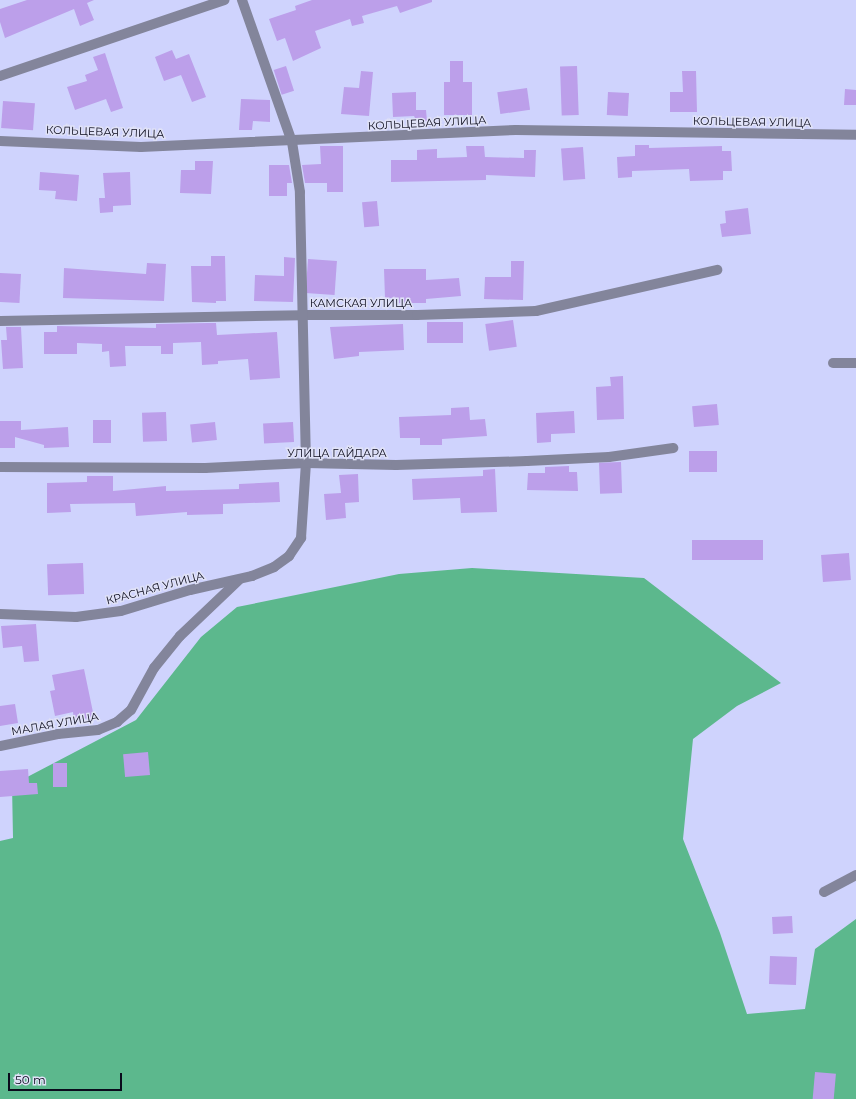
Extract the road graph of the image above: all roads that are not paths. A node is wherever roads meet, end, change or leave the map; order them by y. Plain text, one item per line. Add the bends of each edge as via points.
1 (225, 0) edge
2 (242, 0) edge
3 (0, 76) edge
4 (856, 135) edge
5 (0, 141) edge
6 (292, 142) junction
7 (717, 270) dead end
8 (302, 315) junction
9 (0, 322) edge
10 (833, 363) dead end
11 (856, 363) edge
12 (673, 448) dead end
13 (306, 463) junction
14 (0, 467) edge
15 (239, 580) junction
16 (0, 614) edge
17 (0, 746) edge
18 (856, 875) edge
19 (824, 892) dead end

1 - 3 street
2 - 6 street
4 - 6 street, КОЛЬЦЕВАЯ УЛИЦА via 516,130
5 - 6 street, КОЛЬЦЕВАЯ УЛИЦА via 141,147
6 - 8 street via 300,192
7 - 8 street, КАМСКАЯ УЛИЦА via 536,311 417,316
8 - 9 street, КАМСКАЯ УЛИЦА
8 - 13 street
10 - 11 street
12 - 13 street, УЛИЦА ГАЙДАРА via 609,457 527,462 396,465
13 - 14 street, УЛИЦА ГАЙДАРА via 205,468
13 - 15 street, КРАСНАЯ УЛИЦА via 301,538 289,556 274,567
15 - 16 street, КРАСНАЯ УЛИЦА via 190,590 107,614 76,617
15 - 17 street, МАЛАЯ УЛИЦА via 180,636 154,668 131,710 117,722 98,730 58,734
18 - 19 street

